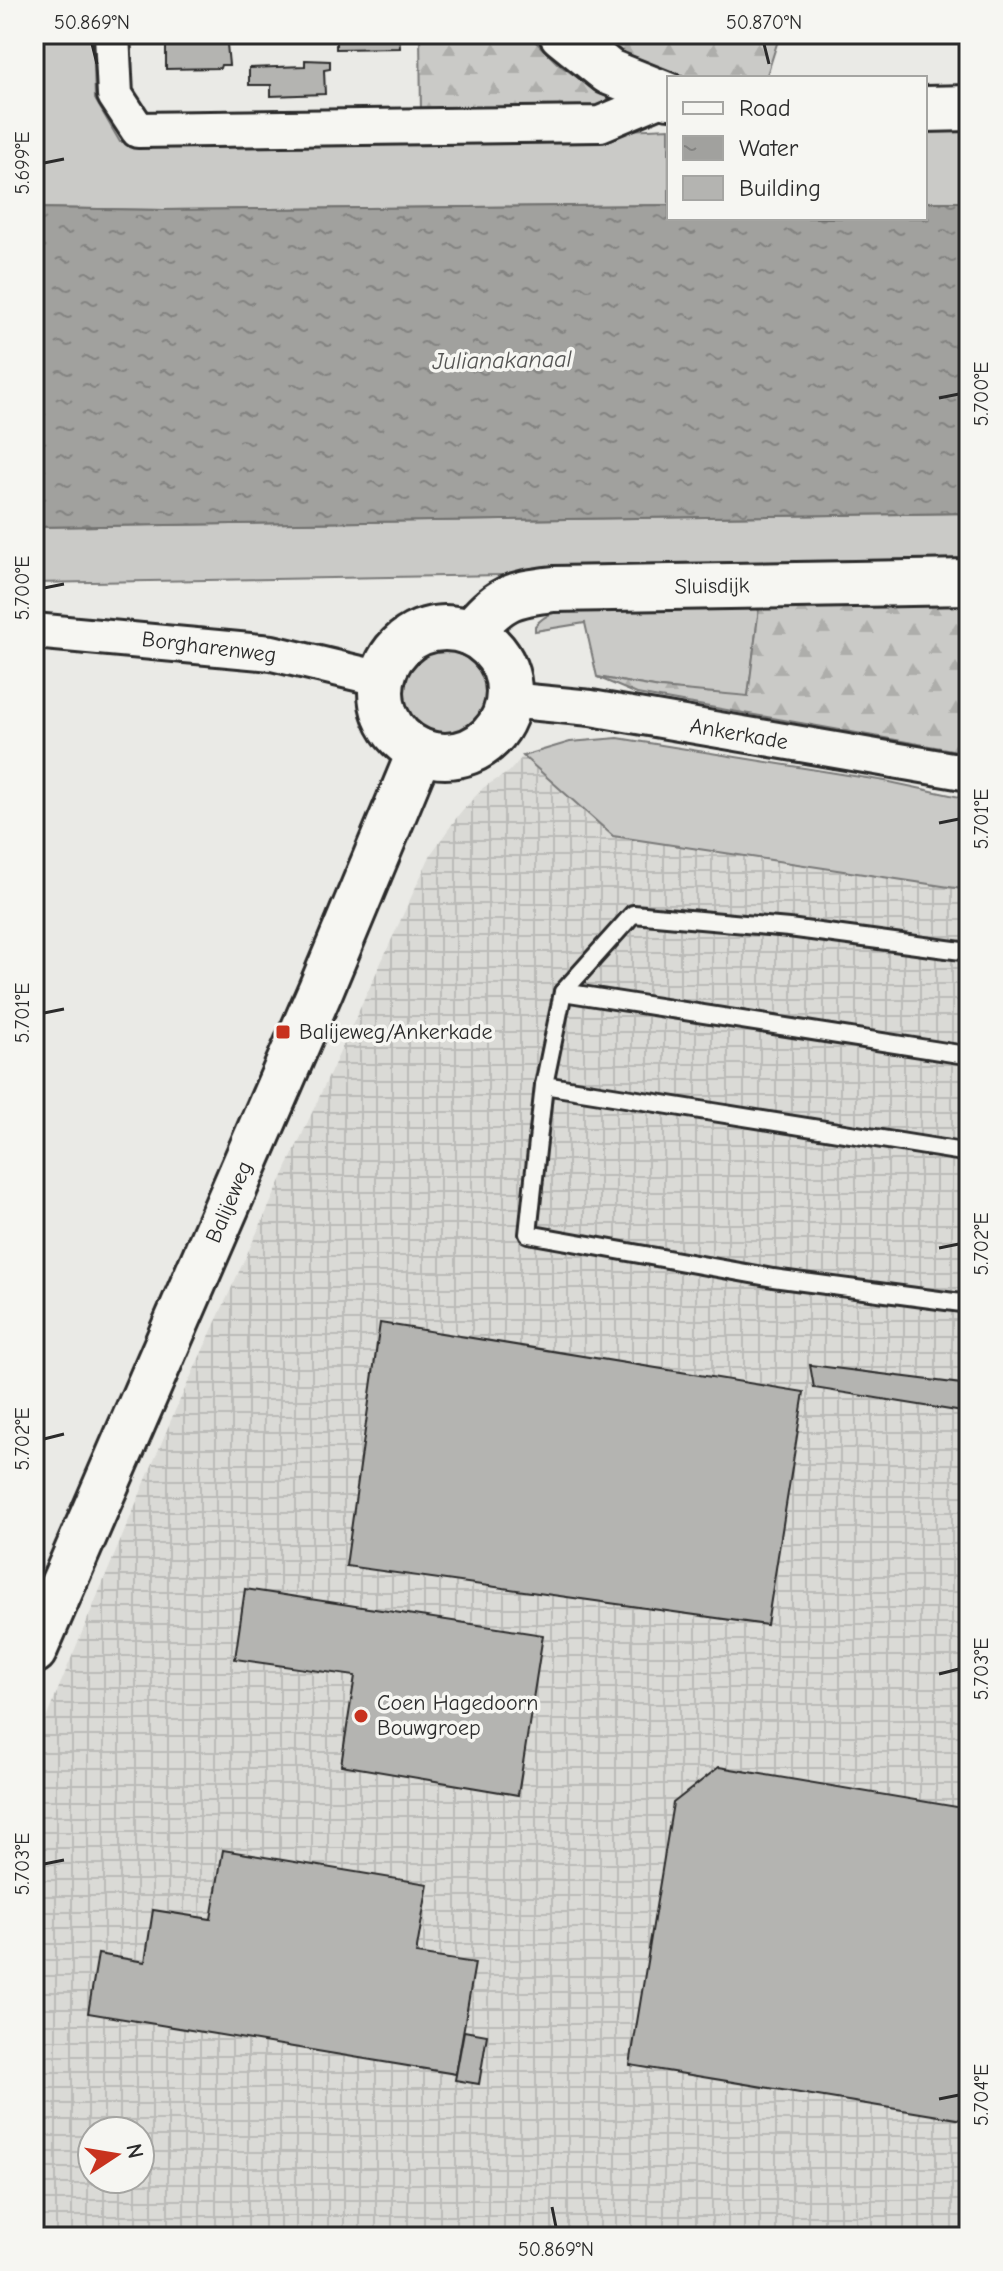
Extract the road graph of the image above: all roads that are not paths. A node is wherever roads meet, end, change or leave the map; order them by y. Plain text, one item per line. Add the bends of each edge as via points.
1 (112, 34) edge
2 (562, 34) edge
3 (667, 96) edge
4 (667, 96) edge
5 (969, 108) edge
6 (927, 109) edge
7 (969, 582) edge
8 (34, 631) edge
9 (470, 633) junction
10 (382, 679) junction
11 (508, 700) junction
12 (420, 751) junction
13 (969, 773) edge
14 (969, 952) edge
15 (563, 992) junction
16 (959, 1054) dead end
17 (544, 1085) junction
18 (969, 1153) edge
19 (969, 1304) edge
20 (34, 1651) edge

1 - 3 street via 115,95 138,130 600,124
2 - 4 street via 609,72
5 - 6 street
7 - 9 street, Sluisdijk via 554,589 498,603
8 - 10 street, Borgharenweg via 272,653
9 - 10 street via 443,628 419,633 401,644
9 - 11 street via 497,655
10 - 12 street via 389,724
11 - 12 street via 500,723 478,747 445,756
11 - 13 street, Ankerkade via 591,708
12 - 20 street, Balijeweg
14 - 15 lane via 633,914
15 - 16 lane
15 - 17 lane
17 - 18 lane
17 - 19 lane via 528,1234 773,1278

